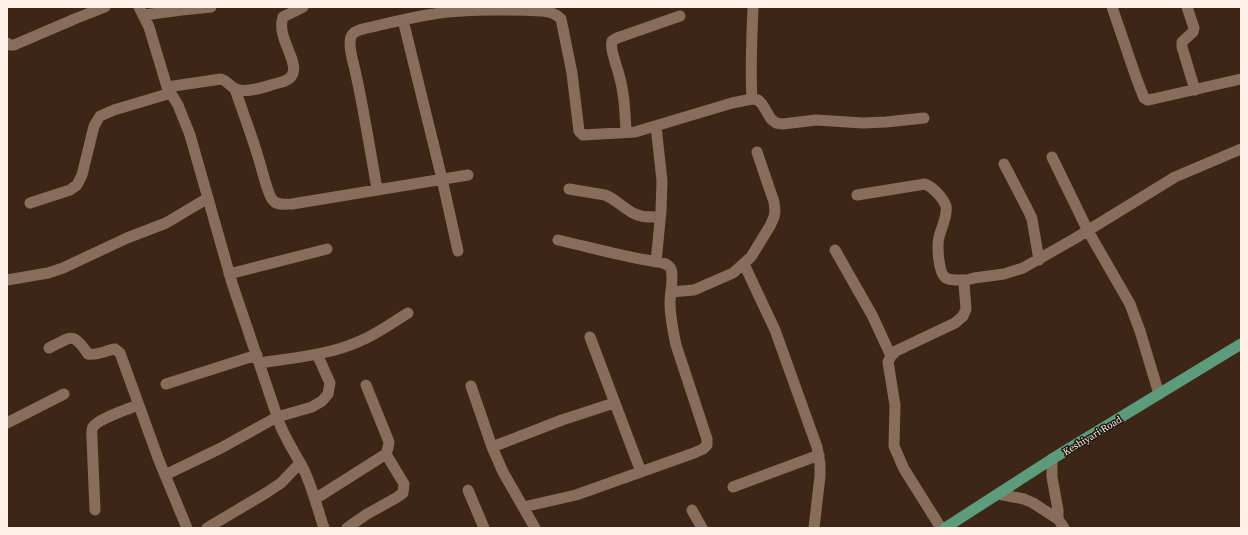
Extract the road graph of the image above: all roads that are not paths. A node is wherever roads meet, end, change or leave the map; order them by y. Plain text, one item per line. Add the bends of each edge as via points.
1 (105, 7) edge
2 (211, 7) edge
3 (303, 7) edge
4 (753, 7) edge
5 (1112, 7) edge
6 (1187, 7) edge
7 (490, 8) edge
8 (142, 11) edge
9 (680, 16) dead end
10 (403, 20) junction
11 (7, 43) edge
12 (1241, 79) edge
13 (235, 89) junction
14 (169, 90) junction
15 (1195, 90) junction
16 (752, 99) junction
17 (924, 118) dead end
18 (656, 126) junction
19 (626, 132) junction
20 (1241, 149) edge
21 (757, 152) dead end
22 (1052, 157) dead end
23 (1004, 164) dead end
24 (468, 175) dead end
25 (442, 179) junction
26 (569, 188) dead end
27 (377, 190) junction
28 (857, 195) dead end
29 (208, 198) junction
30 (30, 203) dead end
31 (660, 217) junction
32 (1088, 231) junction
33 (558, 240) dead end
34 (327, 249) dead end
35 (835, 250) dead end
36 (458, 251) dead end
37 (1039, 260) junction
38 (656, 262) junction
39 (744, 264) junction
40 (229, 274) junction
41 (7, 280) edge
42 (967, 280) junction
43 (671, 292) junction
44 (408, 313) dead end
45 (590, 337) dead end
46 (1241, 344) edge
47 (49, 348) dead end
48 (317, 354) junction
49 (891, 356) junction
50 (258, 359) junction
51 (166, 384) dead end
52 (366, 385) dead end
53 (471, 386) dead end
54 (64, 394) dead end
55 (1159, 394) junction
56 (614, 403) junction
57 (138, 405) junction
58 (277, 416) junction
59 (7, 423) edge
60 (492, 447) junction
61 (386, 454) junction
62 (819, 455) junction
63 (1052, 459) junction
64 (300, 463) junction
65 (641, 472) junction
66 (165, 475) junction
67 (733, 487) dead end
68 (468, 490) dead end
69 (998, 494) junction
70 (315, 499) junction
71 (523, 507) junction
72 (95, 510) dead end
73 (692, 510) dead end
74 (1061, 523) edge
75 (187, 528) edge
76 (207, 528) edge
77 (324, 528) edge
78 (347, 528) edge
79 (484, 528) edge
80 (535, 528) edge
81 (702, 528) edge
82 (814, 528) edge
83 (941, 528) edge
84 (945, 528) edge

1 - 11 street via 14,45
2 - 8 street
3 - 13 street via 283,17 281,22 293,66 294,72 291,76 280,82 249,90
4 - 16 street
5 - 15 street via 1144,98 1147,100
6 - 15 street via 1194,28 1182,42 1182,47
7 - 10 street
7 - 19 street via 557,14 572,73 579,131 583,135
8 - 14 street
9 - 19 street via 612,41 612,51 623,88
10 - 25 street
10 - 27 street via 355,32 350,42
12 - 15 street
13 - 14 street via 226,80 221,79
13 - 27 street via 269,192 276,203 292,204
14 - 29 street via 190,135
14 - 30 street via 100,116 94,126 82,175 77,185 70,190
16 - 17 street via 762,104 771,119 783,124 816,120 863,123
16 - 18 street
18 - 19 street
18 - 31 street via 662,181
20 - 32 street via 1175,177
21 - 39 street via 775,211 770,226
22 - 32 street
23 - 37 street via 1032,219
24 - 25 street
25 - 27 street
25 - 36 street
26 - 31 street via 611,197 634,214
28 - 42 street via 925,184 931,186 946,207 938,244 940,269 942,274 950,279
29 - 40 street
29 - 41 street via 166,223 63,268
31 - 38 street
32 - 37 street
32 - 55 street via 1130,304
33 - 38 street
34 - 40 street
35 - 49 street via 872,315
37 - 42 street via 1004,274
38 - 43 street via 671,269
39 - 43 street via 733,273 706,285 686,292
39 - 62 street via 776,330
40 - 50 street
42 - 49 street via 964,284 966,309 963,316 955,323 896,351
43 - 65 street via 671,323 676,345 707,445 694,453
44 - 48 street via 360,341
45 - 56 street
46 - 55 main road, Keshiyari Road
47 - 57 street via 71,338 76,339 88,354 115,349 120,353
48 - 50 street
48 - 58 street via 330,383 328,394 312,407
49 - 83 street via 888,362 895,405 894,446 904,469
50 - 51 street
50 - 58 street
52 - 61 street via 389,442
53 - 60 street
54 - 59 street
55 - 63 main road, Keshiyari Road
56 - 60 street
56 - 65 street
57 - 66 street
57 - 72 street via 93,426
58 - 64 street via 287,442
58 - 66 street via 222,448
60 - 71 street
61 - 70 street
61 - 78 street via 404,484 403,493
62 - 67 street
62 - 82 street via 820,476
63 - 69 main road, Keshiyari Road
63 - 74 street via 1052,477
64 - 70 street
64 - 76 street via 266,493
65 - 71 street via 576,495
66 - 75 street
68 - 79 street
69 - 74 street via 1028,501
69 - 84 main road, Keshiyari Road
70 - 77 street
71 - 80 street
73 - 81 street

